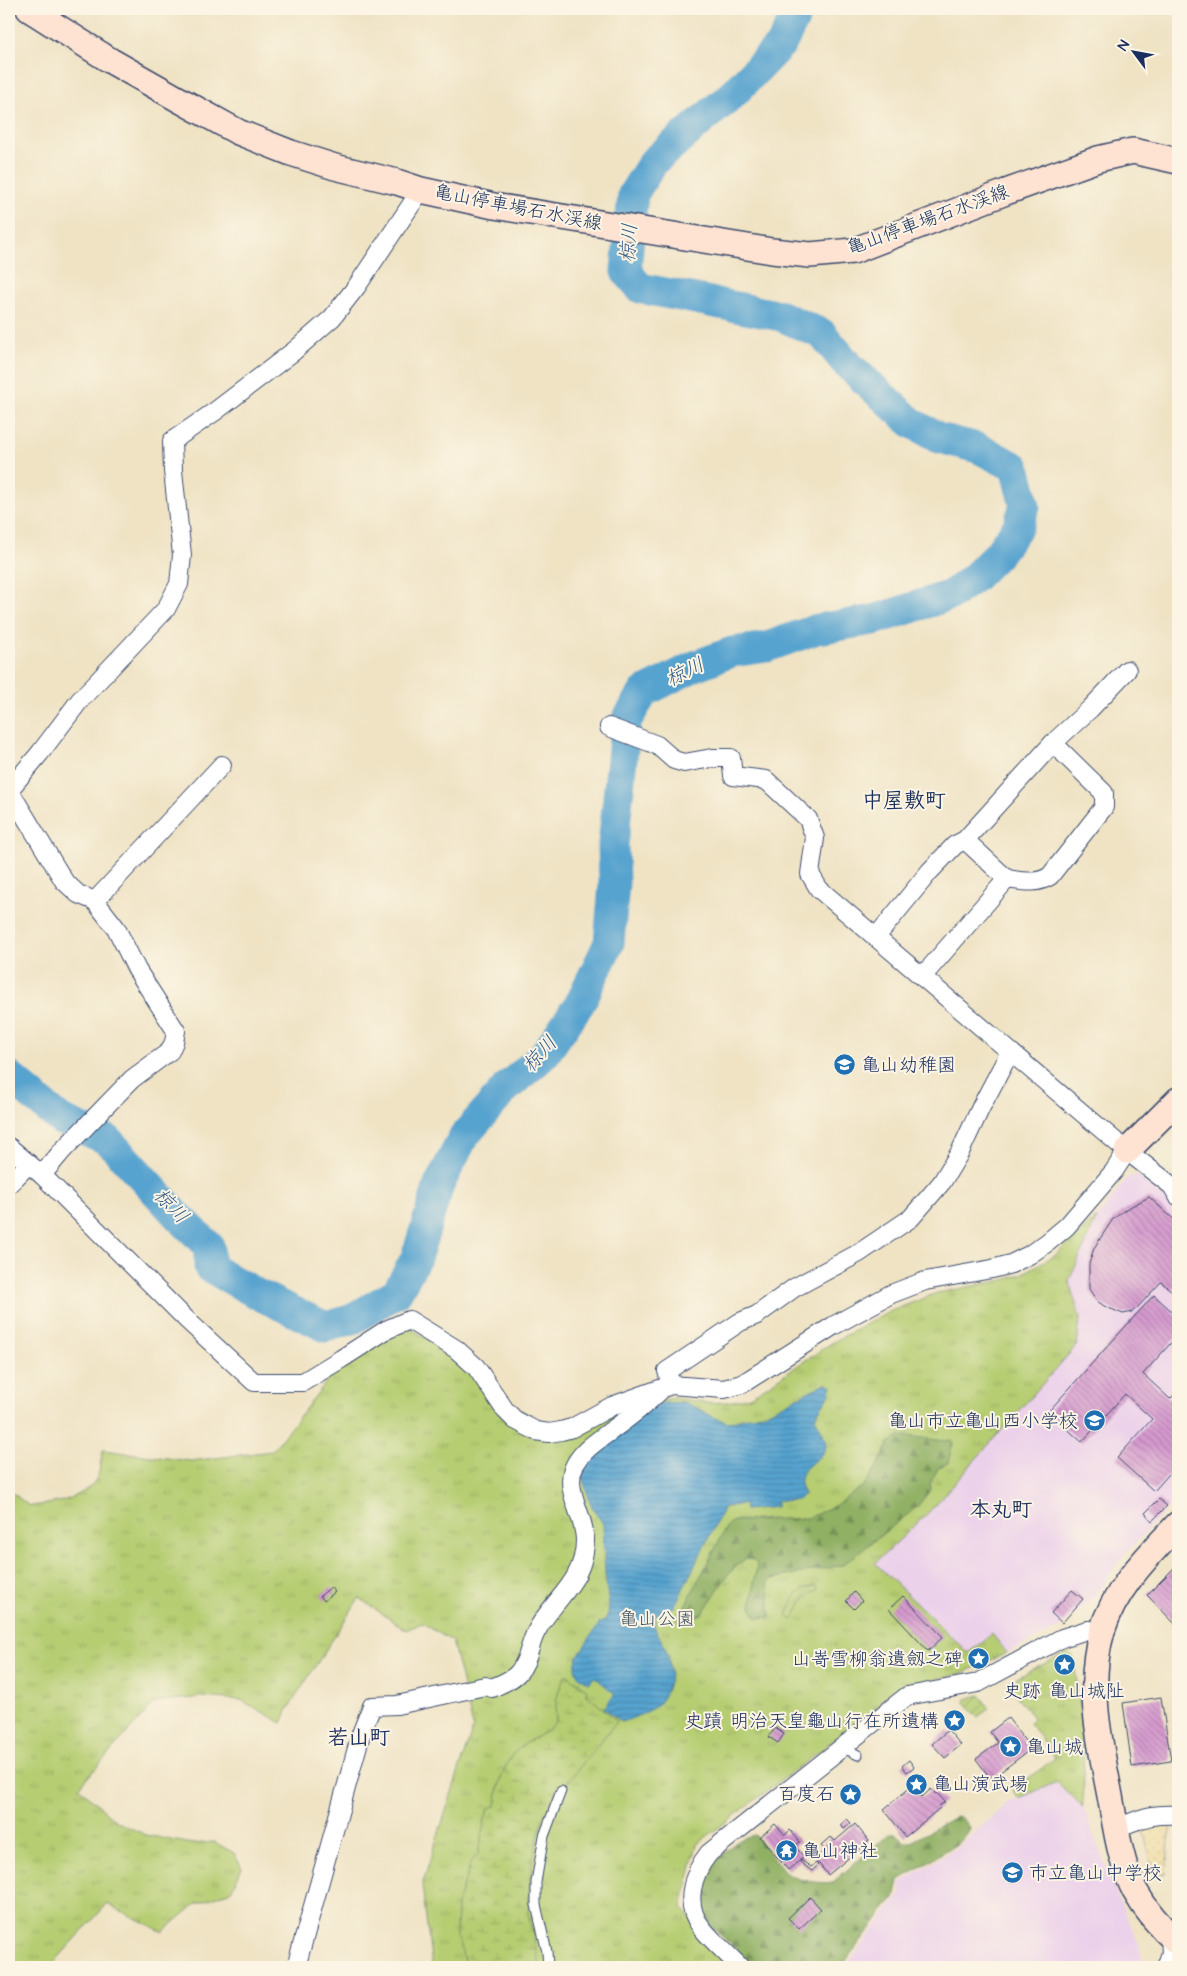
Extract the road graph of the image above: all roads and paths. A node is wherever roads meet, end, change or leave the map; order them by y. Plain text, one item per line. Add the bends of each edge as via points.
1 (29, 9) edge
2 (1178, 161) edge
3 (421, 190) junction
4 (1127, 670) dead end
5 (609, 727) dead end
6 (1052, 743) junction
7 (222, 765) dead end
8 (10, 784) edge
9 (965, 840) junction
10 (1007, 879) junction
11 (95, 902) junction
12 (876, 937) junction
13 (922, 977) junction
14 (1010, 1052) junction
15 (1178, 1100) edge
16 (9, 1147) edge
17 (1127, 1151) junction
18 (29, 1164) junction
19 (42, 1175) junction
20 (9, 1184) edge
21 (1178, 1196) edge
22 (666, 1387) junction
23 (1178, 1524) edge
24 (1102, 1631) junction
25 (841, 1747) junction
26 (858, 1755) dead end
27 (561, 1791) dead end
28 (1178, 1815) edge
29 (1116, 1828) junction
30 (1174, 1939) edge
31 (296, 1967) edge
32 (548, 1967) edge
33 (740, 1967) edge
34 (1166, 1967) edge

1 - 3 main road, 亀山停車場石水渓線 via 120,66 238,132 335,167
2 - 3 main road, 亀山停車場石水渓線 via 1133,151 1098,159 853,251 810,256 558,217
3 - 8 street via 332,318 172,441 182,555 179,584 166,609 80,700 40,753
4 - 6 street
5 - 12 street via 657,745 684,764 731,758 732,776 766,780 808,819 815,838 810,874 819,889
6 - 9 street
6 - 10 street via 1104,792 1104,807 1050,876 1043,881 1030,882
7 - 11 street
8 - 11 street via 64,881 78,894
9 - 10 street
9 - 12 street via 955,845 930,870
10 - 13 street
11 - 19 street via 116,928 137,970 176,1031 174,1042 170,1051 102,1108
12 - 13 street
13 - 14 street
14 - 17 street
14 - 22 street via 956,1159 942,1182 911,1218 794,1288 667,1371
15 - 17 main road
16 - 18 street
17 - 21 street via 1172,1186
17 - 22 street via 1067,1226 1048,1242 1011,1264 925,1280 891,1294 833,1326 742,1384 724,1389
18 - 19 street
18 - 20 street
19 - 22 street via 254,1382 302,1382 386,1330 409,1320 456,1349 476,1367 505,1410 515,1420 536,1431 567,1430 612,1406
22 - 31 street via 589,1448 575,1464 571,1483 585,1540 580,1564 572,1584 535,1633 527,1660 518,1674 492,1688 485,1686 397,1705 372,1706 361,1734
23 - 24 main road via 1132,1576 1112,1607
24 - 25 street via 1086,1630 1062,1638 978,1683 907,1696
24 - 29 main road via 1095,1672 1097,1720
25 - 26 lane
25 - 33 street via 709,1853 700,1864 693,1880 695,1914 701,1927
27 - 32 lane via 544,1836 537,1867 536,1905
28 - 29 street via 1145,1816
29 - 30 main road via 1135,1890 1151,1915
30 - 34 street

